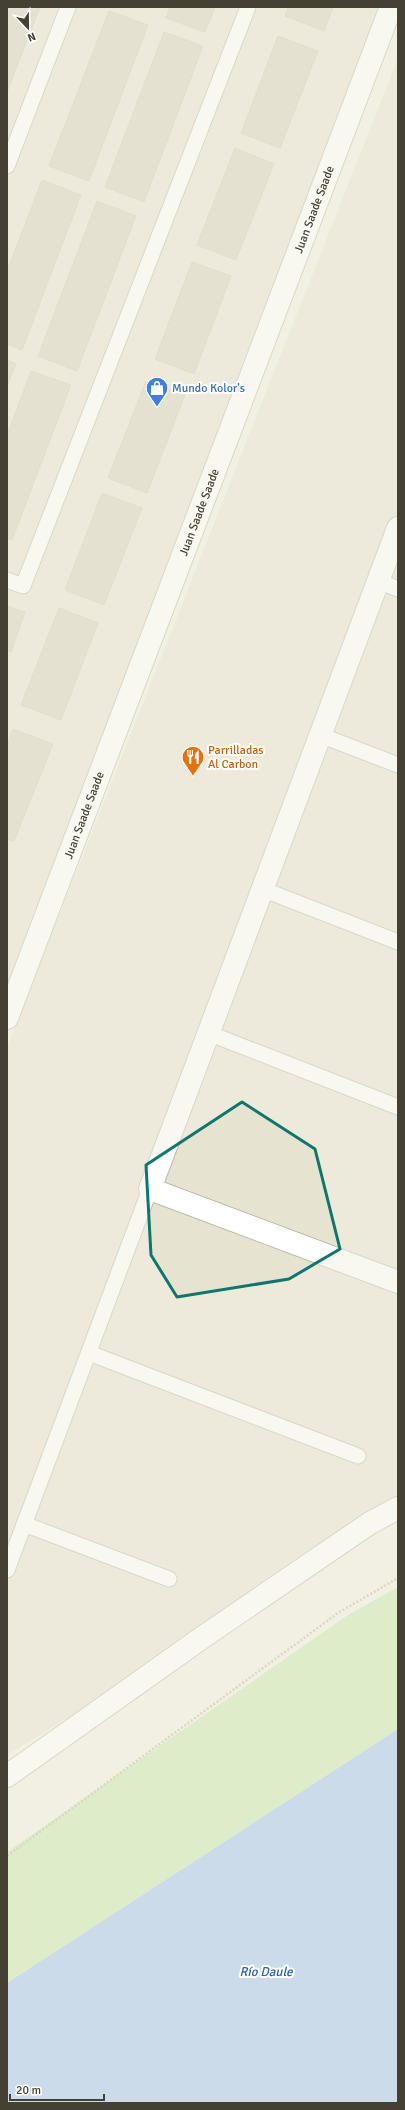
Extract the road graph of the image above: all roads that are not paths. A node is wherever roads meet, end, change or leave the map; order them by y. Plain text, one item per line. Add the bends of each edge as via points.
1 (68, 7) edge
2 (248, 7) edge
3 (391, 7) edge
4 (7, 166) edge
5 (398, 528) edge
6 (7, 580) edge
7 (378, 581) junction
8 (398, 589) edge
9 (320, 735) junction
10 (398, 765) edge
11 (262, 889) junction
12 (398, 942) edge
13 (7, 1018) edge
14 (208, 1033) junction
15 (398, 1107) edge
16 (150, 1189) junction
17 (398, 1282) edge
18 (88, 1353) junction
19 (358, 1456) dead end
20 (398, 1508) edge
21 (24, 1524) junction
22 (7, 1570) edge
23 (169, 1579) dead end
24 (7, 1776) edge

1 - 4 lane
2 - 6 lane via 23,586
3 - 13 street, Juan Saade Saade
5 - 7 street
7 - 8 lane
7 - 9 street
9 - 10 lane
9 - 11 street
11 - 12 lane
11 - 14 street
14 - 15 lane
14 - 16 street
16 - 17 street
16 - 18 lane
18 - 19 lane
18 - 21 lane
20 - 24 street via 370,1523 228,1620
21 - 22 lane
21 - 23 lane

